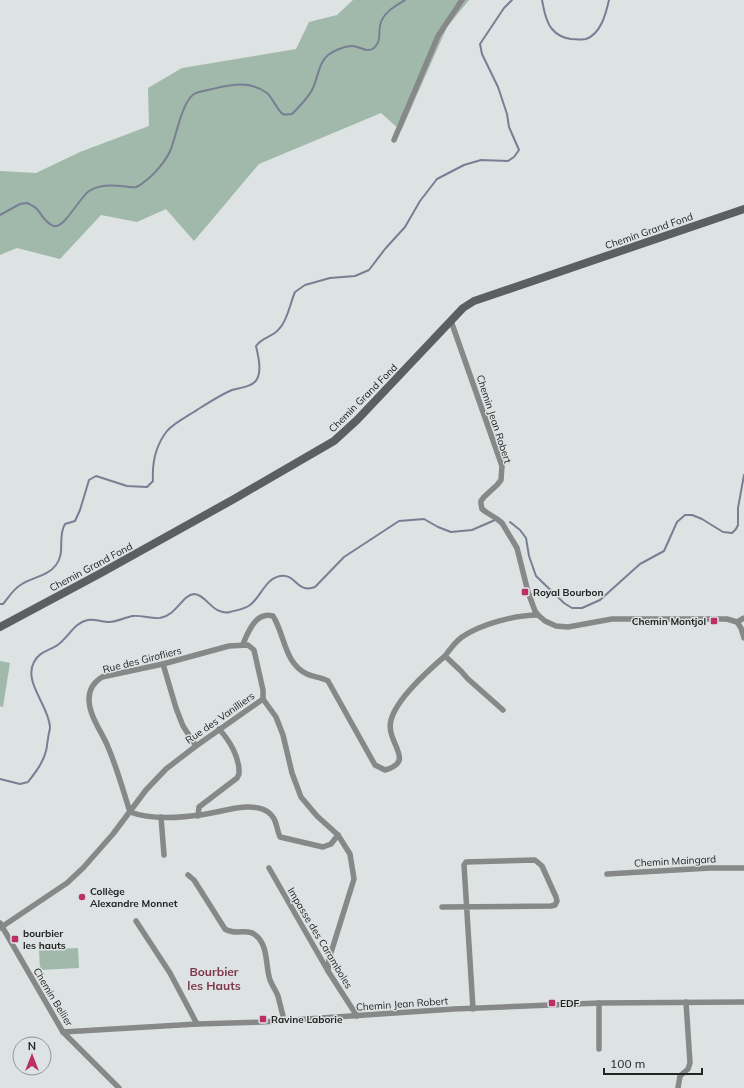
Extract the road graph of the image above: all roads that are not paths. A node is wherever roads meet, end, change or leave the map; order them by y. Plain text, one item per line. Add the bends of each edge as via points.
1 (462, 0) edge
2 (394, 140) dead end
3 (744, 209) edge
4 (451, 321) junction
5 (538, 615) junction
6 (744, 618) edge
7 (737, 622) junction
8 (0, 627) edge
9 (744, 638) edge
10 (243, 644) junction
11 (445, 656) junction
12 (163, 664) junction
13 (263, 699) junction
14 (503, 710) dead end
15 (219, 729) junction
16 (196, 746) junction
17 (130, 812) junction
18 (198, 816) junction
19 (161, 817) junction
20 (338, 835) junction
21 (164, 855) dead end
22 (268, 868) dead end
23 (744, 868) edge
24 (607, 874) dead end
25 (188, 875) dead end
26 (442, 907) dead end
27 (467, 907) junction
28 (136, 921) dead end
29 (1, 926) edge
30 (328, 971) junction
31 (686, 1002) junction
32 (744, 1002) edge
33 (599, 1003) junction
34 (473, 1009) junction
35 (357, 1016) junction
36 (284, 1020) junction
37 (197, 1024) junction
38 (63, 1032) junction
39 (599, 1049) dead end
40 (119, 1088) edge
41 (678, 1088) edge

1 - 2 street via 438,36
3 - 4 street, Chemin Grand Fond via 488,295 468,305
4 - 5 street, Chemin Jean Robert via 502,466 497,485 481,500 482,509 498,518 517,548 528,592
4 - 8 street, Chemin Grand Fond via 334,441 187,526
5 - 7 street via 556,626 568,627 612,619 721,619
5 - 11 street via 502,620 474,631 463,637
6 - 7 street
7 - 9 street
10 - 11 street via 250,627 258,619 273,616 296,667 308,675 328,681 375,765 385,770 394,768 400,761 401,756 391,737 391,720 399,704 418,681
10 - 12 street, Rue des Girofliers
10 - 13 street via 254,650
11 - 14 street
12 - 16 street via 178,714
12 - 17 street, Rue des Girofliers via 102,678 90,689 90,708 108,747
13 - 15 street, Rue des Vanilliers
13 - 20 street, Rue des Vanilliers via 276,717 283,735 301,798
15 - 16 street, Rue des Vanilliers
15 - 18 street via 232,746 239,774 199,807
16 - 17 street, Rue des Vanilliers via 166,769
17 - 19 street
17 - 29 street, Rue des Vanilliers via 90,861 67,883
18 - 19 street
18 - 20 street via 253,807 273,816 280,836 323,846 331,844
19 - 21 street
20 - 30 street, Rue des Vanilliers via 350,854 354,879 329,959
22 - 30 street, Impasse des Caramboles
23 - 24 street, Chemin Maingard
25 - 36 street via 194,880 225,929 233,933 254,933 258,937
26 - 27 street
27 - 27 street via 551,906 557,901 542,866 535,860 470,861 464,865
27 - 34 street
28 - 37 street via 170,972
29 - 38 street, Chemin Bellier
30 - 35 street, Impasse des Caramboles
31 - 32 street, Chemin Jean Robert
31 - 33 street, Chemin Jean Robert
31 - 41 street via 690,1063 688,1069 680,1076
33 - 34 street, Chemin Jean Robert
33 - 39 street
34 - 35 street, Chemin Jean Robert
35 - 36 street, Chemin Jean Robert
36 - 37 street, Chemin Jean Robert
37 - 38 street, Chemin Jean Robert
38 - 40 street, Chemin Bellier

